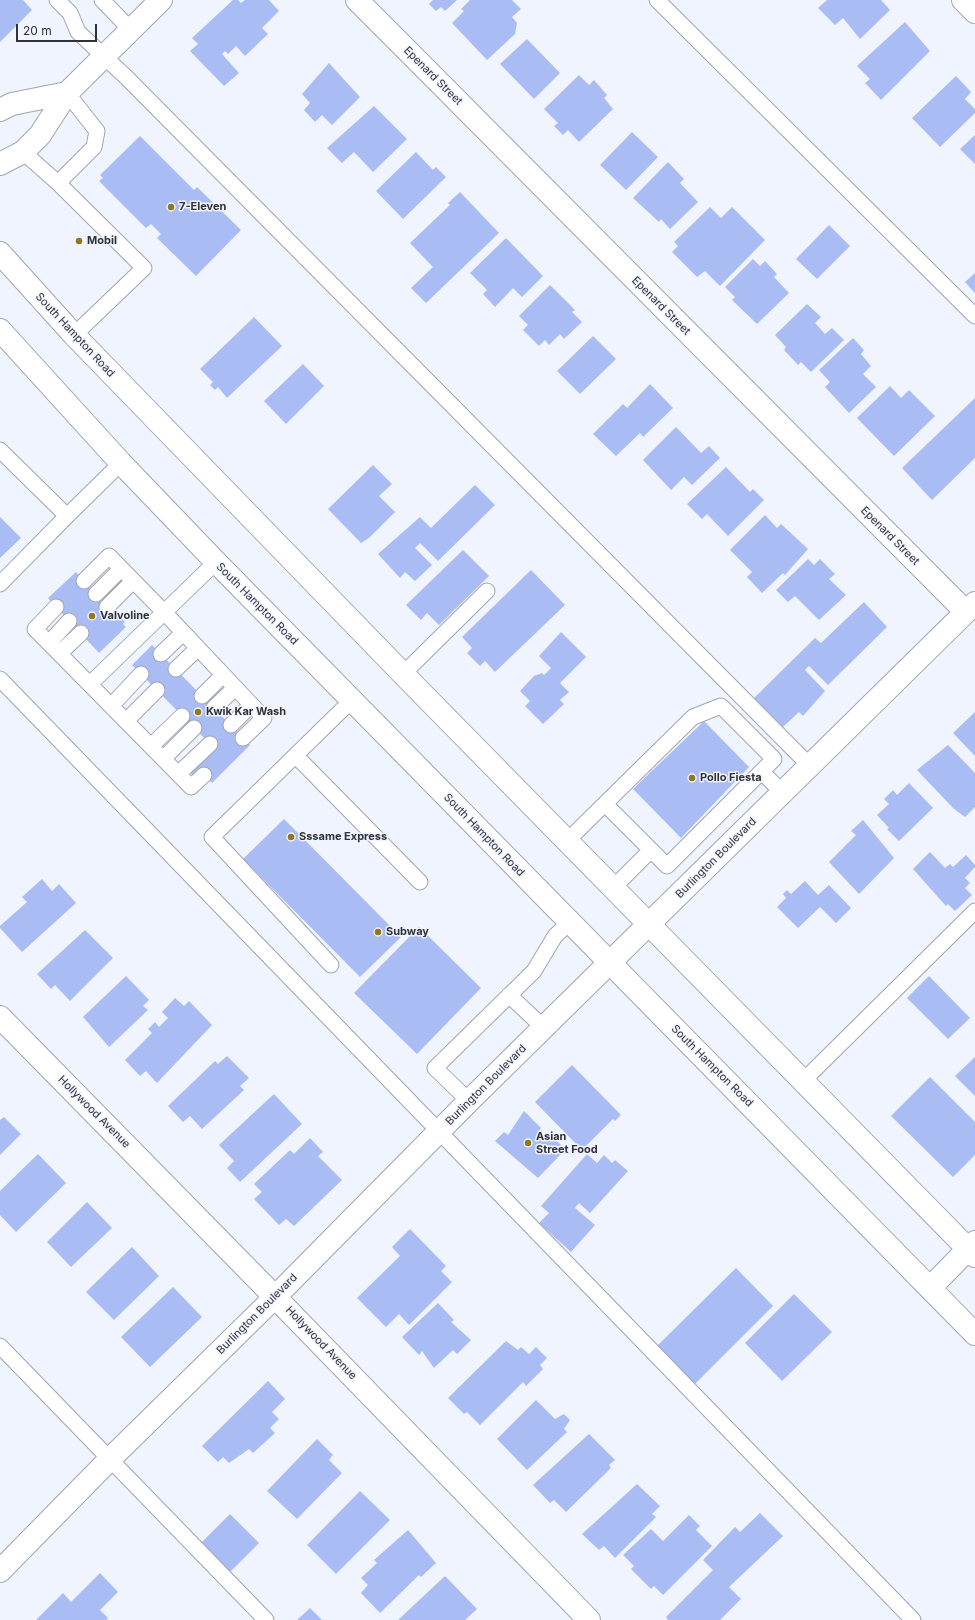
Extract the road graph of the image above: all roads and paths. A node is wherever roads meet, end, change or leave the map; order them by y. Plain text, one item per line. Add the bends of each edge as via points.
1 (57, 0) edge
2 (102, 0) edge
3 (161, 0) edge
4 (357, 0) edge
5 (657, 0) edge
6 (963, 0) edge
7 (975, 12) edge
8 (131, 30) junction
9 (104, 56) junction
10 (67, 93) junction
11 (0, 110) edge
12 (23, 152) junction
13 (0, 164) edge
14 (58, 183) junction
15 (0, 253) edge
16 (975, 316) edge
17 (0, 330) edge
18 (74, 335) junction
19 (0, 450) edge
20 (121, 463) junction
21 (67, 516) junction
22 (216, 562) junction
23 (122, 568) junction
24 (84, 581) dead end
25 (133, 581) junction
26 (0, 584) edge
27 (487, 591) dead end
28 (96, 594) dead end
29 (107, 606) dead end
30 (56, 607) dead end
31 (970, 607) edge
32 (164, 612) junction
33 (69, 621) dead end
34 (183, 632) junction
35 (81, 633) dead end
36 (49, 643) junction
37 (198, 648) junction
38 (60, 654) junction
39 (161, 654) dead end
40 (176, 669) dead end
41 (142, 674) dead end
42 (223, 674) junction
43 (403, 674) junction
44 (0, 679) edge
45 (90, 684) junction
46 (235, 688) junction
47 (157, 690) dead end
48 (202, 696) dead end
49 (352, 700) junction
50 (251, 705) junction
51 (111, 706) junction
52 (214, 708) dead end
53 (182, 716) dead end
54 (126, 720) junction
55 (231, 725) dead end
56 (194, 728) dead end
57 (243, 738) dead end
58 (210, 744) dead end
59 (151, 746) junction
60 (790, 746) junction
61 (296, 756) junction
62 (163, 759) junction
63 (774, 759) junction
64 (810, 766) junction
65 (762, 772) junction
66 (178, 774) junction
67 (204, 775) dead end
68 (782, 792) junction
69 (605, 804) junction
70 (567, 841) junction
71 (651, 850) junction
72 (420, 882) dead end
73 (613, 888) junction
74 (975, 911) edge
75 (570, 922) junction
76 (649, 924) junction
77 (610, 963) junction
78 (331, 965) dead end
79 (509, 995) junction
80 (0, 1017) edge
81 (544, 1028) junction
82 (802, 1082) junction
83 (469, 1102) junction
84 (439, 1132) junction
85 (973, 1249) edge
86 (930, 1288) junction
87 (275, 1297) junction
88 (975, 1334) edge
89 (0, 1346) edge
90 (110, 1459) junction
91 (0, 1571) edge
92 (266, 1620) edge
93 (589, 1620) edge
94 (913, 1620) edge

1 - 9 lane via 70,13 78,32
2 - 8 lane
3 - 8 street
4 - 31 street, Epenard Street
5 - 16 lane
6 - 7 street
8 - 9 street
9 - 10 street
9 - 60 lane
10 - 11 street via 12,104
10 - 12 street via 40,136
10 - 14 lane via 97,131 94,147
12 - 13 street
12 - 14 lane
14 - 18 lane via 144,268
15 - 18 street, South Hampton Road
17 - 20 street, South Hampton Road
18 - 43 street, South Hampton Road
19 - 21 lane
20 - 21 lane
20 - 22 street, South Hampton Road
21 - 26 lane
22 - 32 lane
22 - 49 street, South Hampton Road
23 - 24 lane via 109,556
23 - 25 lane
23 - 28 lane
25 - 29 lane
25 - 32 lane
27 - 43 lane
30 - 36 lane via 35,629
31 - 64 street, Burlington Boulevard
32 - 34 lane
32 - 45 lane
33 - 36 lane
34 - 37 lane
34 - 39 lane
35 - 38 lane
36 - 38 lane
37 - 40 lane
37 - 42 lane
38 - 45 lane
41 - 51 lane
42 - 46 lane
42 - 48 lane
43 - 70 street, South Hampton Road
44 - 84 lane
45 - 51 lane
46 - 50 lane
46 - 52 lane
47 - 54 lane
49 - 61 lane
49 - 75 street, South Hampton Road
50 - 55 lane
50 - 57 lane via 264,718
51 - 54 lane
53 - 59 lane
54 - 59 lane
56 - 62 lane
58 - 66 lane
59 - 62 lane
60 - 63 lane
60 - 64 lane
61 - 72 lane
61 - 78 lane via 212,837
62 - 66 lane
63 - 65 lane
63 - 69 lane via 721,706 693,717
64 - 68 street, Burlington Boulevard
65 - 68 lane
65 - 71 lane via 667,866
66 - 67 lane via 191,788
68 - 76 street, Burlington Boulevard
69 - 70 lane
69 - 71 lane
70 - 73 street, South Hampton Road
71 - 73 lane
73 - 76 street, South Hampton Road
74 - 82 lane
75 - 77 street, South Hampton Road
75 - 79 lane via 554,936 534,971
76 - 77 street, Burlington Boulevard
76 - 82 street, South Hampton Road
77 - 81 street, Burlington Boulevard
77 - 86 street, South Hampton Road
79 - 81 lane
79 - 83 lane via 435,1068
80 - 87 street, Hollywood Avenue
81 - 83 street, Burlington Boulevard
82 - 85 street, South Hampton Road
83 - 84 street, Burlington Boulevard
84 - 87 street, Burlington Boulevard
84 - 94 lane
85 - 86 street
86 - 88 street, South Hampton Road
87 - 90 street, Burlington Boulevard
87 - 93 street, Hollywood Avenue
89 - 90 lane
90 - 91 street, Burlington Boulevard
90 - 92 lane

